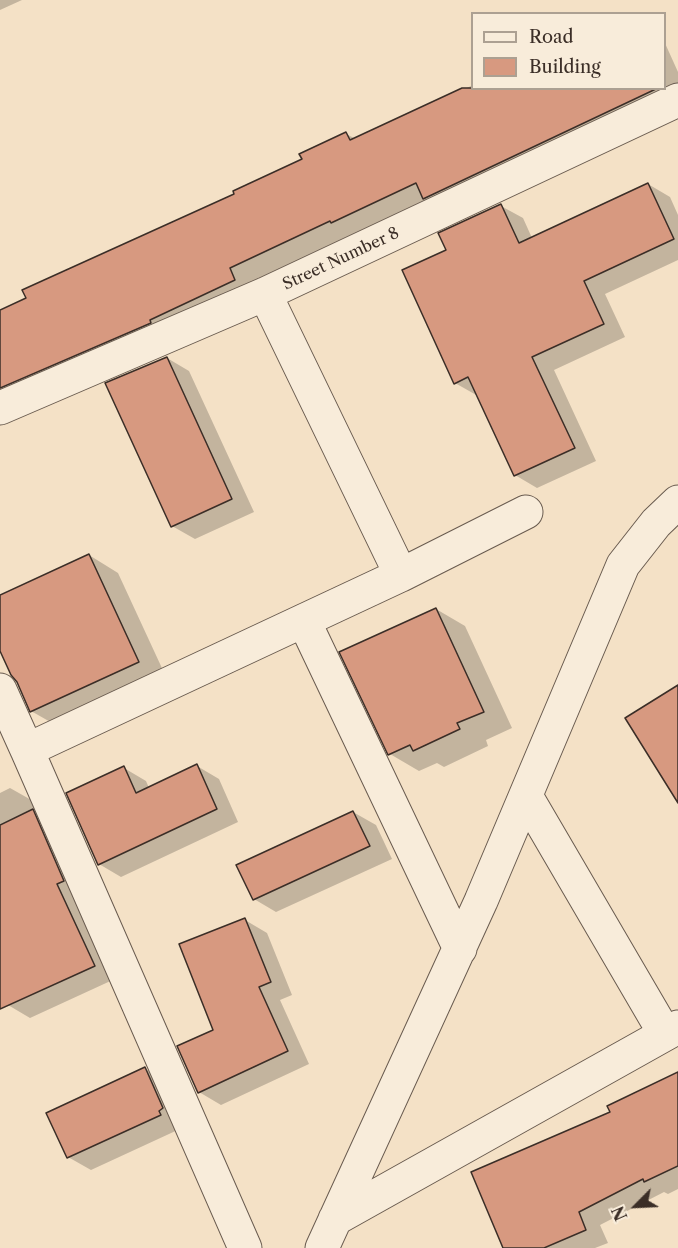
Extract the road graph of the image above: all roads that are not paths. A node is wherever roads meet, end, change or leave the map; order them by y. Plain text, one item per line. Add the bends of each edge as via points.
1 (678, 100) edge
2 (265, 294) junction
3 (0, 408) edge
4 (678, 502) edge
5 (526, 512) dead end
6 (401, 575) junction
7 (304, 621) junction
8 (0, 690) edge
9 (27, 750) junction
10 (526, 796) junction
11 (460, 949) junction
12 (671, 1031) edge
13 (328, 1234) edge
14 (245, 1248) edge

1 - 2 street, Street Number 8
2 - 3 street, Street Number 8
2 - 6 street
4 - 10 street via 623,565
5 - 6 street
6 - 7 street
7 - 9 street
7 - 11 street
8 - 9 street
9 - 14 street
10 - 11 street
10 - 12 street
11 - 13 street
12 - 13 street

